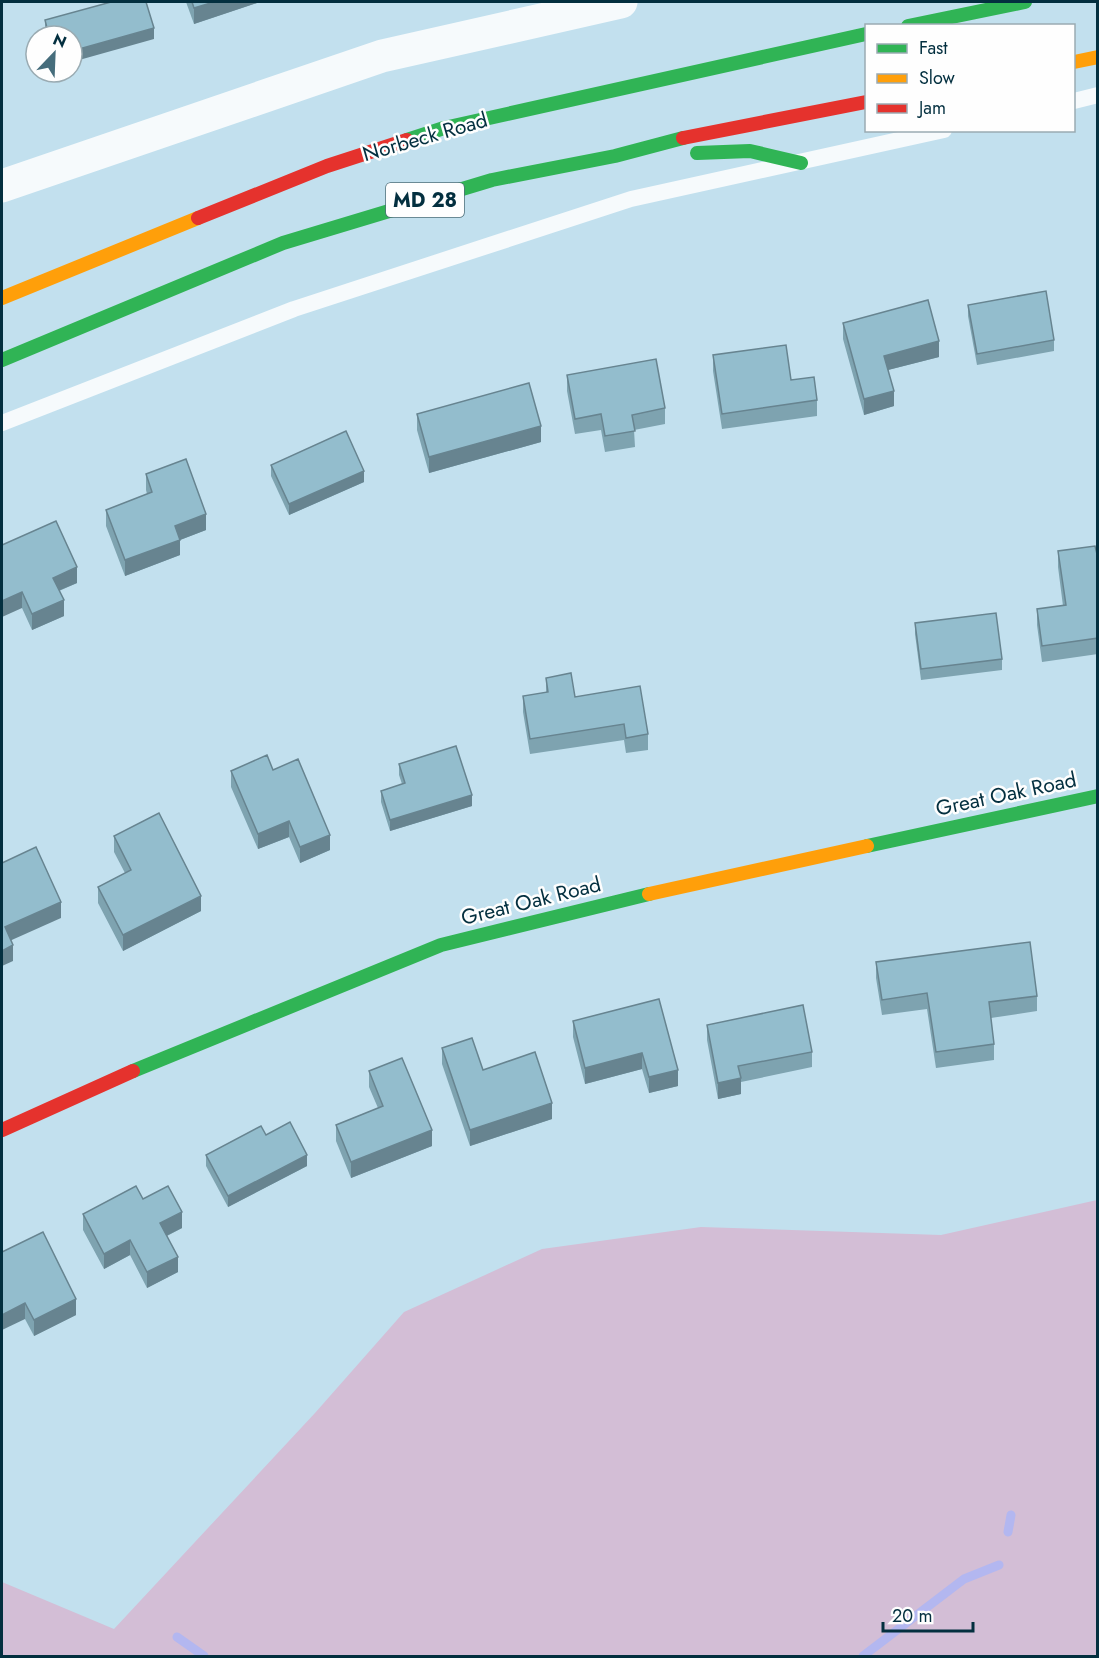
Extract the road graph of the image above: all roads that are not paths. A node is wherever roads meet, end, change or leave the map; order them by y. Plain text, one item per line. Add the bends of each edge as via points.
1 (621, 2) edge
2 (1025, 2) edge
3 (918, 24) edge
4 (865, 34) edge
5 (1098, 57) edge
6 (1075, 62) edge
7 (1098, 95) edge
8 (1075, 101) edge
9 (865, 102) edge
10 (936, 132) edge
11 (615, 156) junction
12 (801, 164) junction
13 (2, 186) edge
14 (2, 298) edge
15 (2, 360) edge
16 (2, 423) edge
17 (1098, 796) edge
18 (2, 1130) edge

1 - 13 street via 382,56
2 - 3 main road
4 - 14 main road, Norbeck Road via 444,128 327,166
5 - 6 main road
7 - 8 lane
9 - 11 main road, MD 28 via 684,138
10 - 12 lane
11 - 12 main road via 755,150
11 - 15 main road, MD 28 via 492,180 283,243
12 - 16 lane via 619,203 294,309
17 - 18 main road, Great Oak Road via 592,906 441,945 118,1077

